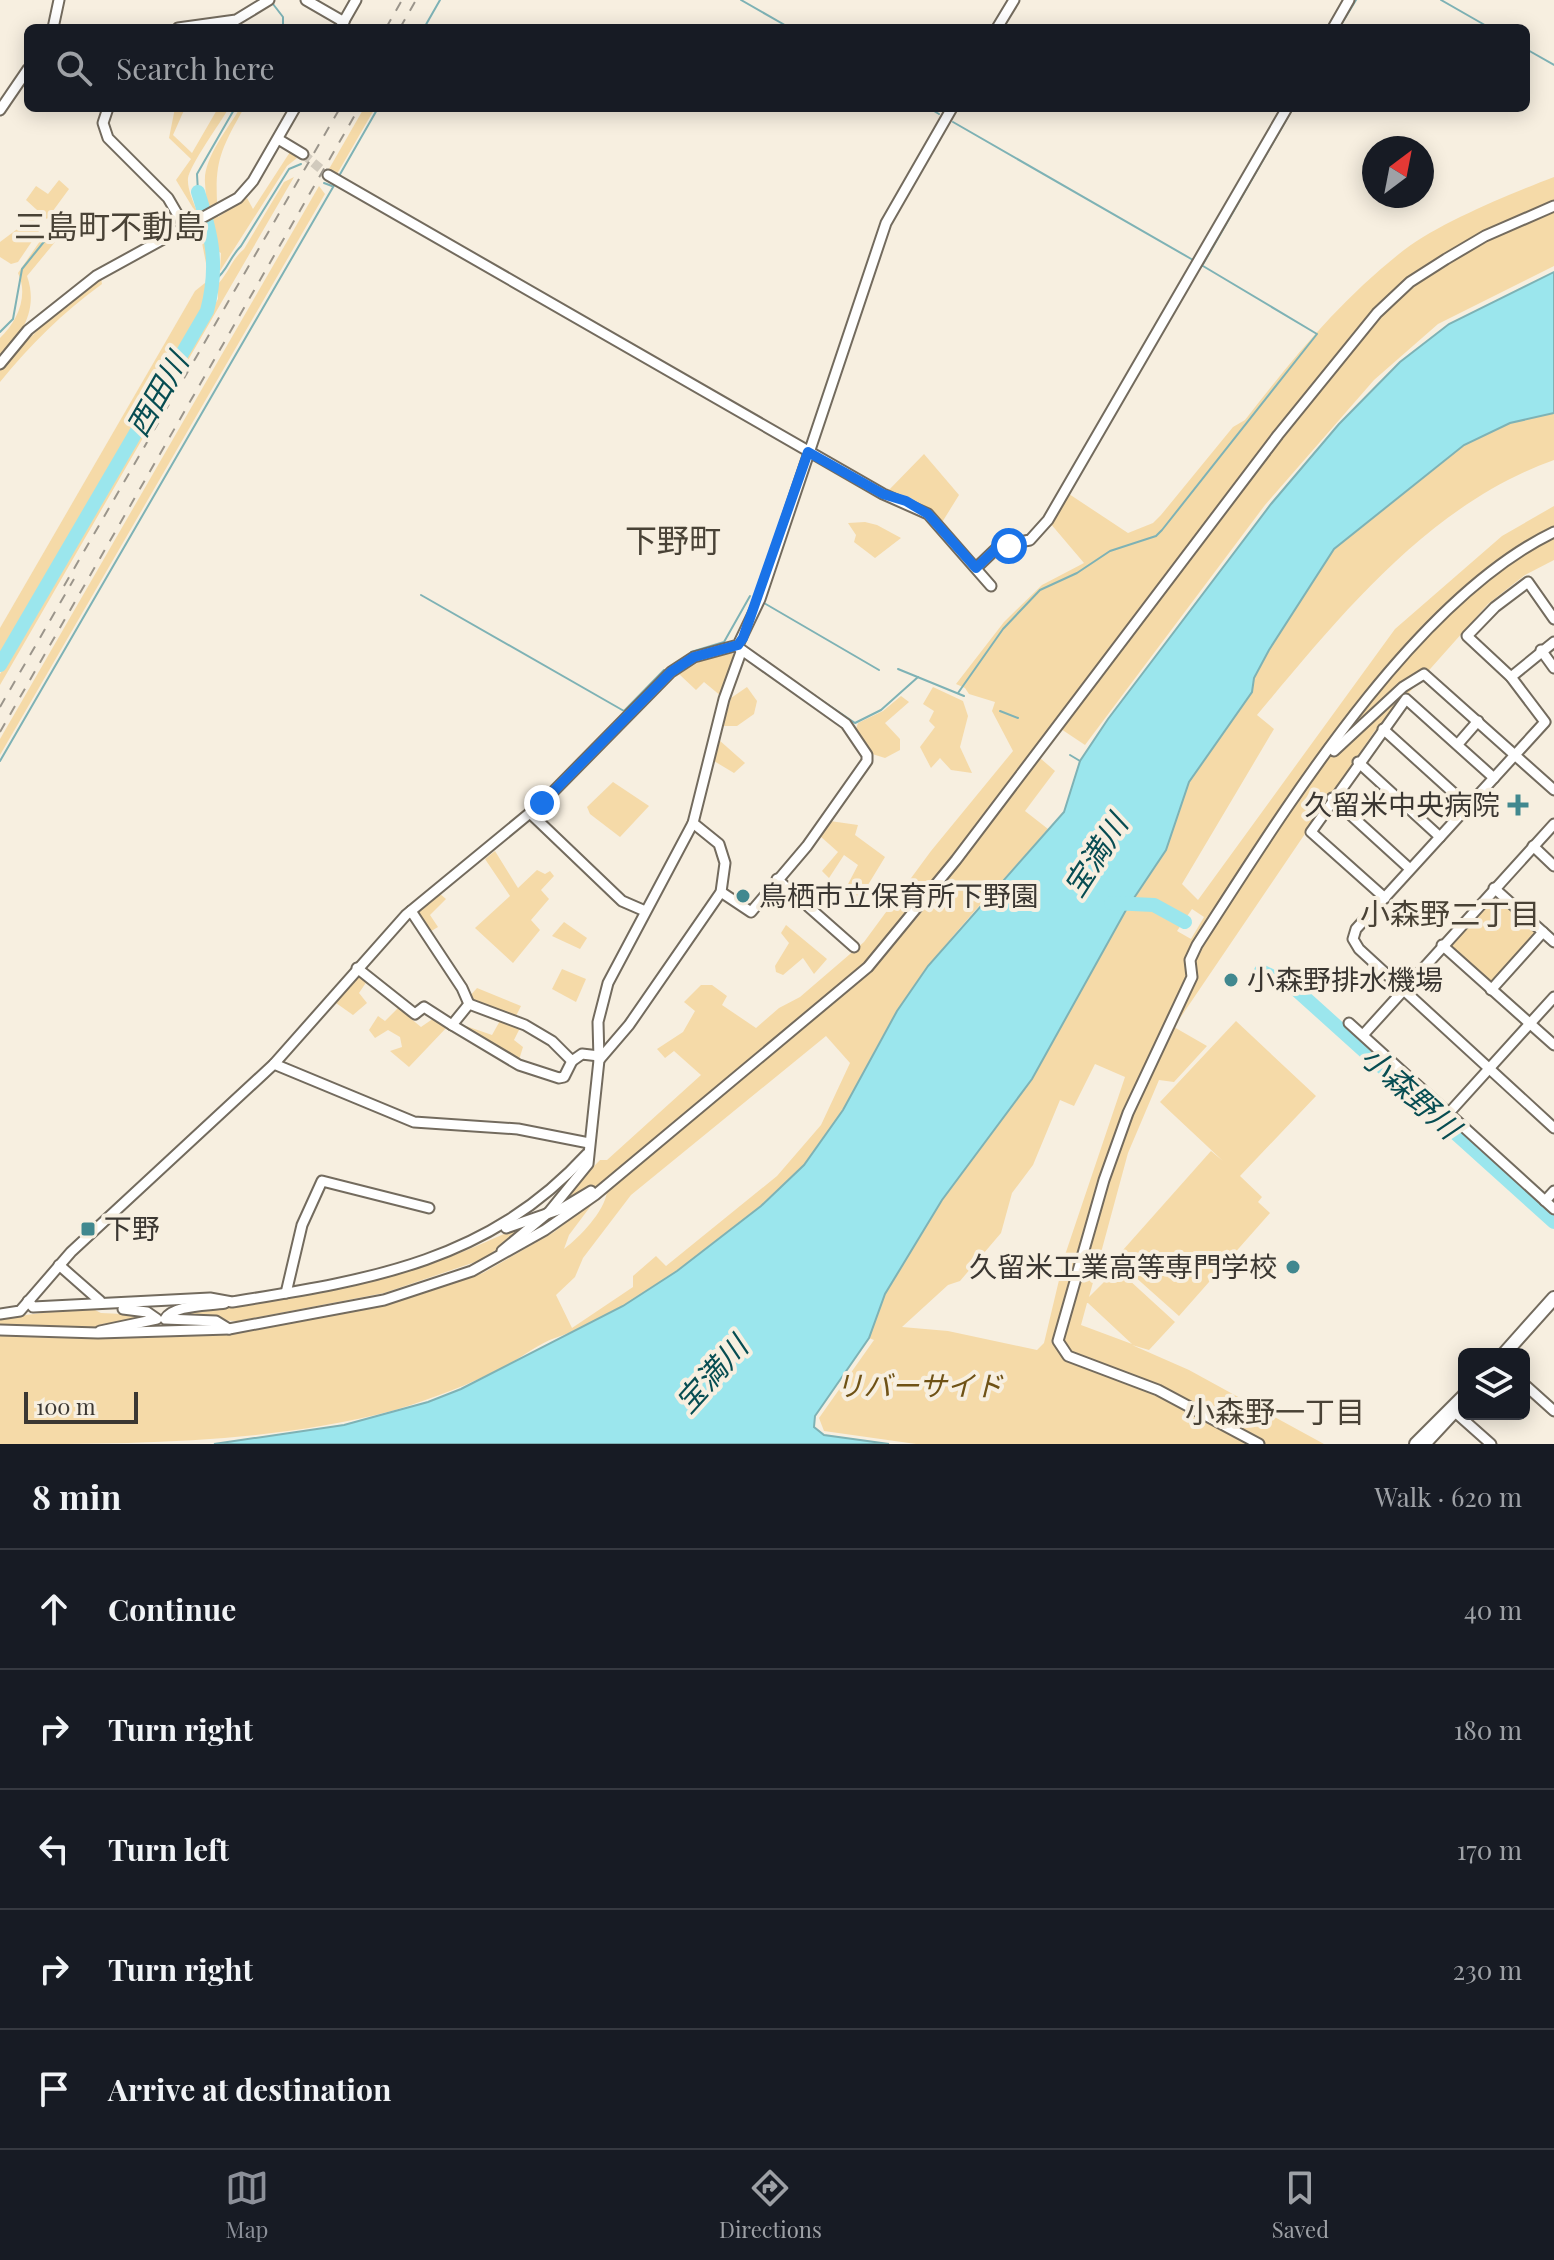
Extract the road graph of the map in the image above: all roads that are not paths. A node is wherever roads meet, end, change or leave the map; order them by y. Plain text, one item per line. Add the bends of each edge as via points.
1 (59, 0) edge
2 (306, 0) edge
3 (356, 0) edge
4 (1014, 0) edge
5 (1349, 0) edge
6 (266, 2) edge
7 (54, 24) edge
8 (207, 24) edge
9 (341, 24) edge
10 (343, 24) edge
11 (999, 24) edge
12 (1335, 24) edge
13 (24, 75) edge
14 (107, 112) edge
15 (293, 112) edge
16 (950, 112) edge
17 (1285, 112) edge
18 (0, 114) edge
19 (278, 139) junction
20 (303, 154) tunnel mouth
21 (335, 179) tunnel mouth
22 (1554, 206) edge
23 (186, 229) junction
24 (0, 364) edge
25 (808, 452) junction
26 (1554, 532) edge
27 (976, 568) junction
28 (991, 586) dead end
29 (1554, 619) edge
30 (1554, 642) edge
31 (740, 648) junction
32 (1541, 650) junction
33 (1554, 668) edge
34 (1511, 677) junction
35 (1478, 721) junction
36 (1383, 729) junction
37 (1458, 744) junction
38 (1327, 753) junction
39 (1515, 755) junction
40 (1358, 762) junction
41 (1494, 778) junction
42 (1554, 790) edge
43 (1332, 798) junction
44 (1468, 806) junction
45 (530, 813) junction
46 (693, 823) junction
47 (1554, 824) edge
48 (1440, 837) junction
49 (1533, 846) junction
50 (1554, 866) edge
51 (1410, 869) junction
52 (777, 879) junction
53 (1494, 888) junction
54 (721, 892) junction
55 (1385, 898) junction
56 (411, 911) junction
57 (645, 911) junction
58 (1543, 932) junction
59 (1554, 942) edge
60 (1442, 945) junction
61 (854, 947) dead end
62 (357, 968) junction
63 (1403, 990) junction
64 (1491, 990) junction
65 (1554, 997) edge
66 (469, 1004) junction
67 (1349, 1023) dead end
68 (1530, 1024) junction
69 (452, 1025) junction
70 (1363, 1035) junction
71 (1554, 1045) edge
72 (599, 1058) junction
73 (572, 1061) junction
74 (274, 1064) junction
75 (1489, 1069) junction
76 (1448, 1114) junction
77 (1554, 1128) edge
78 (589, 1143) junction
79 (587, 1154) junction
80 (602, 1189) junction
81 (1554, 1191) edge
82 (1545, 1201) junction
83 (429, 1208) dead end
84 (1554, 1209) edge
85 (549, 1212) junction
86 (488, 1235) junction
87 (495, 1260) junction
88 (59, 1265) junction
89 (286, 1293) junction
90 (1554, 1298) edge
91 (28, 1301) junction
92 (103, 1302) junction
93 (232, 1302) junction
94 (0, 1314) edge
95 (161, 1317) junction
96 (229, 1329) junction
97 (0, 1330) edge
98 (98, 1333) junction
99 (1509, 1348) edge
100 (1530, 1389) edge
101 (1458, 1402) edge
102 (1458, 1410) edge
103 (1554, 1411) edge
104 (1456, 1413) junction
105 (1259, 1444) edge
106 (1416, 1444) edge
107 (1426, 1444) edge
108 (1491, 1444) edge

1 - 7 street
2 - 9 street
3 - 10 street
4 - 11 street
5 - 12 street
6 - 8 street via 236,20
13 - 18 street
14 - 23 street via 103,123 108,138 168,198
15 - 19 street
16 - 25 street via 886,223
17 - 27 street via 1048,520 1030,540 999,546
19 - 20 street
19 - 23 street via 246,190
21 - 25 street
22 - 80 street via 1446,259 1410,282 1377,313 868,967
23 - 24 street via 96,276 28,330
25 - 27 street via 928,514
25 - 31 street
26 - 38 street via 1510,557 1453,605
27 - 28 street
29 - 34 street via 1528,582 1467,636
30 - 32 street
31 - 45 street via 694,657 671,672
31 - 46 street
31 - 52 street via 846,724 867,755 807,846
32 - 33 street
32 - 34 street
34 - 39 street via 1545,722
35 - 37 street
35 - 38 street via 1424,674
35 - 39 street
36 - 37 street via 1406,699
36 - 40 street
36 - 44 street
37 - 41 street
38 - 105 street via 1190,960 1192,977 1158,1043 1112,1156 1058,1341 1068,1356 1158,1390
39 - 41 street
39 - 42 street
40 - 43 street
40 - 48 street
41 - 44 street
43 - 51 street
43 - 55 street via 1311,832
44 - 48 street
45 - 56 street
45 - 57 street via 622,901
46 - 54 street via 719,844 725,863
46 - 57 street
47 - 49 street
48 - 51 street
49 - 50 street
49 - 53 street
51 - 55 street
52 - 54 street via 748,912
52 - 61 street
53 - 58 street
53 - 60 street
54 - 72 street via 629,1025
55 - 63 street via 1353,939
56 - 62 street
56 - 66 street
57 - 72 street via 608,983 598,1022
58 - 59 street
58 - 64 street
60 - 63 street
60 - 64 street
62 - 69 street via 415,1014 424,1007
62 - 74 street
63 - 70 street
63 - 75 street
64 - 68 street
65 - 68 street
66 - 69 street
66 - 73 street via 525,1025
67 - 70 street
68 - 71 street
68 - 75 street
69 - 73 street via 529,1070 564,1077
70 - 76 street
72 - 73 street via 582,1054
72 - 78 street
74 - 78 street via 414,1122 508,1128
74 - 88 street
75 - 76 street
75 - 77 street
76 - 82 street
78 - 79 street
79 - 85 street via 588,1164
79 - 86 street via 551,1190
80 - 85 street
80 - 87 street
81 - 82 street
82 - 84 street
83 - 89 street via 322,1181 302,1225
85 - 86 street
85 - 87 street
86 - 89 street via 395,1272
87 - 96 street via 384,1300
88 - 91 street
88 - 92 street
89 - 93 street
90 - 99 main road
91 - 92 street via 33,1307
91 - 94 street via 20,1311
92 - 93 street
92 - 95 street via 112,1309
93 - 95 street
95 - 96 street via 216,1321
95 - 98 street
96 - 98 street
97 - 98 street
100 - 103 street
101 - 106 main road
102 - 104 street
104 - 107 street
104 - 108 street

